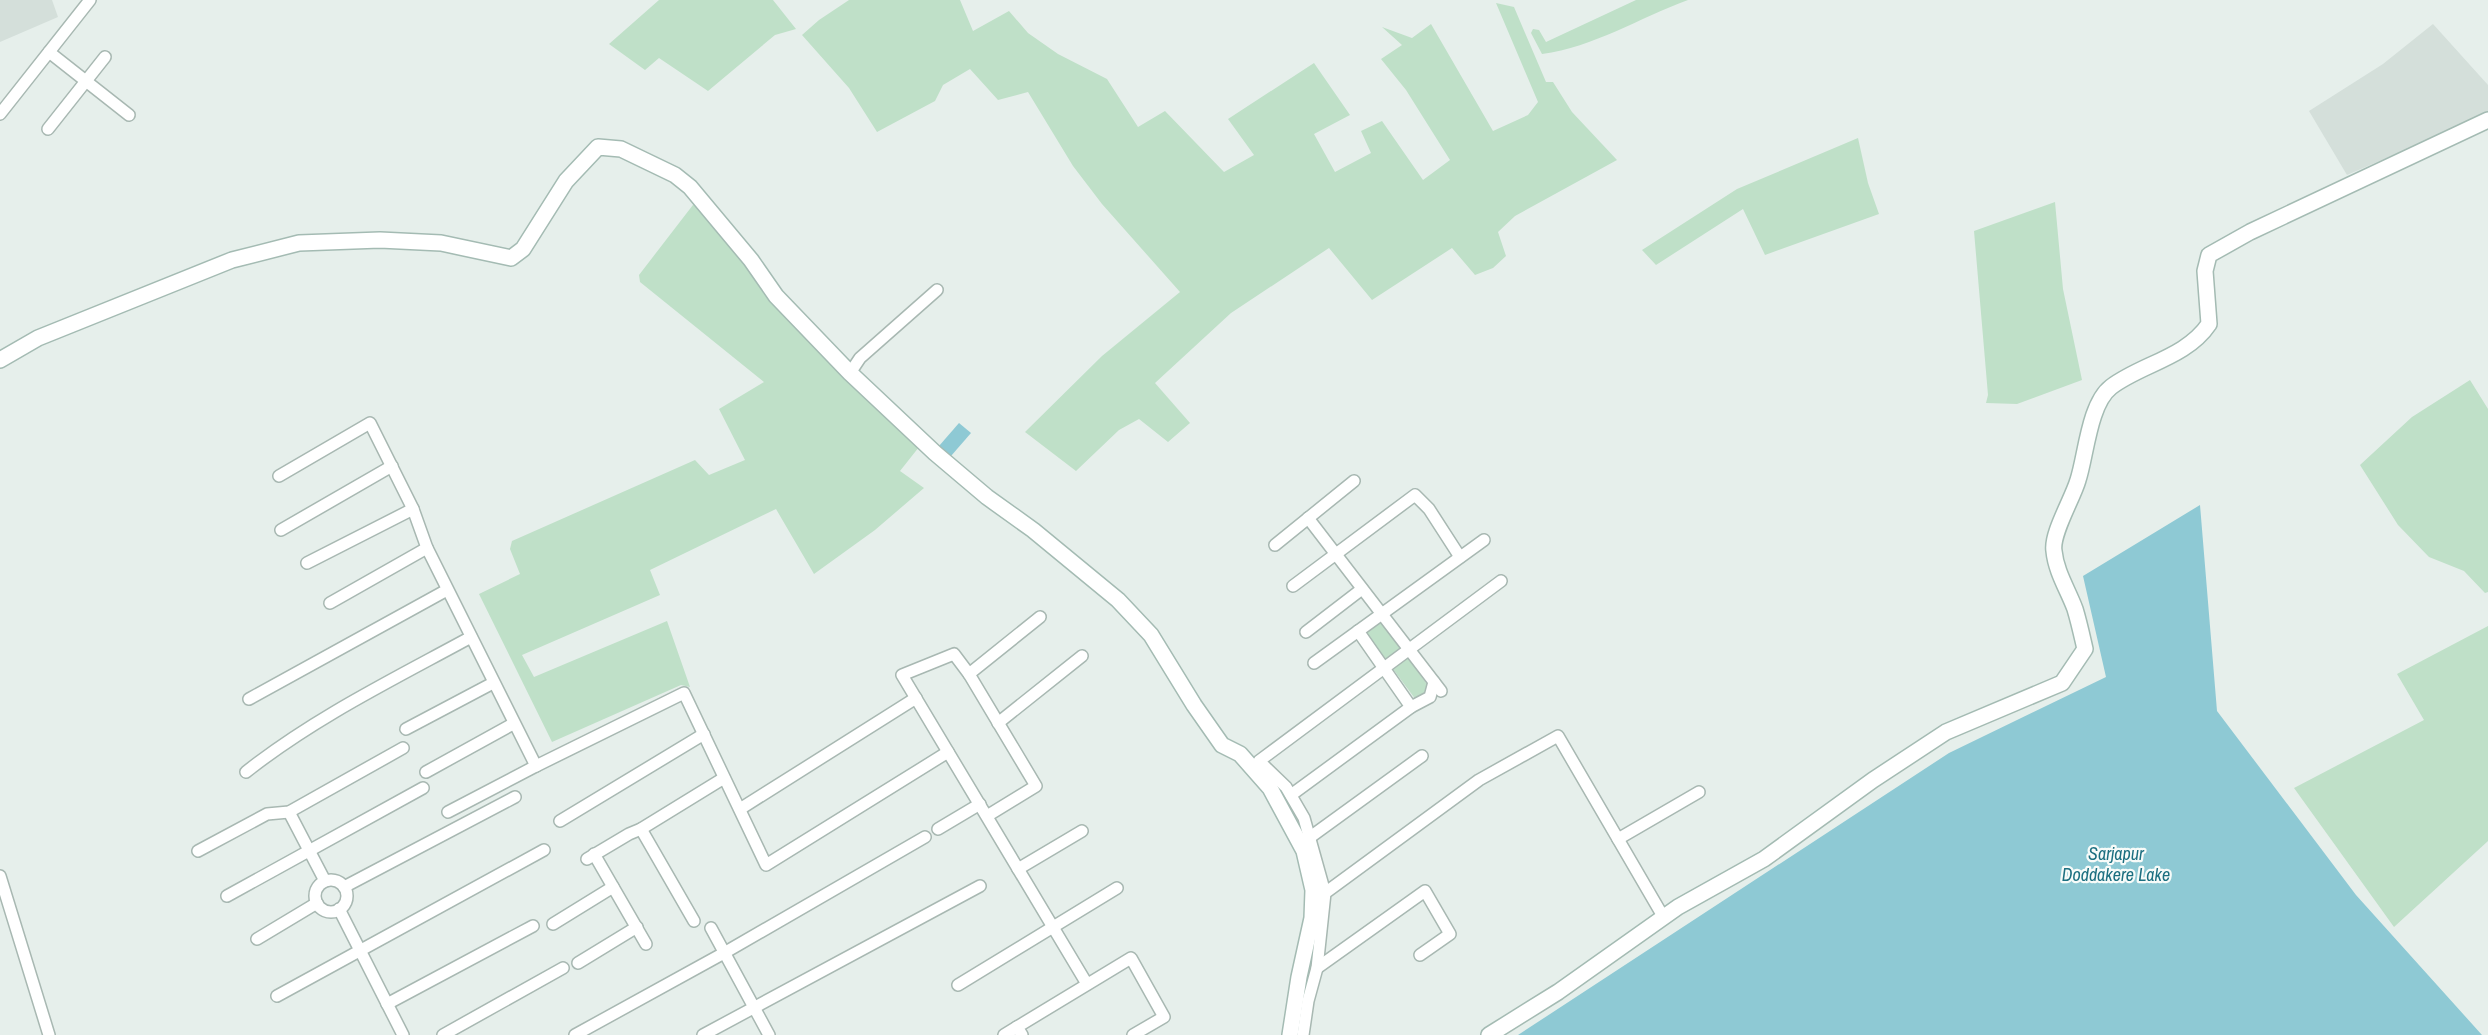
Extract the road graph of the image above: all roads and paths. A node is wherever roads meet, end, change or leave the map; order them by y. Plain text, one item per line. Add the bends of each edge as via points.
1 (90, 0) edge
2 (49, 52) junction
3 (105, 57) dead end
4 (86, 81) junction
5 (1, 111) edge
6 (129, 115) dead end
7 (2488, 120) edge
8 (48, 128) dead end
9 (936, 290) dead end
10 (0, 360) edge
11 (850, 373) junction
12 (392, 466) junction
13 (278, 476) dead end
14 (1354, 481) dead end
15 (413, 509) junction
16 (1308, 518) junction
17 (280, 530) dead end
18 (1484, 540) dead end
19 (1275, 545) dead end
20 (427, 548) junction
21 (1335, 553) junction
22 (1460, 557) junction
23 (308, 563) dead end
24 (1501, 581) dead end
25 (1293, 586) dead end
26 (1362, 589) junction
27 (447, 590) junction
28 (330, 603) dead end
29 (1382, 614) junction
30 (1040, 617) dead end
31 (1358, 631) junction
32 (1306, 632) dead end
33 (471, 637) junction
34 (1409, 649) junction
35 (1082, 656) dead end
36 (1314, 663) dead end
37 (1385, 668) junction
38 (969, 674) junction
39 (493, 683) junction
40 (916, 698) junction
41 (249, 699) dead end
42 (1411, 707) junction
43 (998, 723) junction
44 (513, 724) junction
45 (406, 729) dead end
46 (704, 734) junction
47 (403, 748) dead end
48 (948, 752) junction
49 (1422, 756) dead end
50 (536, 766) junction
51 (246, 772) dead end
52 (426, 772) dead end
53 (724, 778) junction
54 (423, 788) dead end
55 (1699, 792) dead end
56 (1291, 795) junction
57 (515, 797) dead end
58 (980, 804) junction
59 (740, 809) junction
60 (289, 812) junction
61 (448, 812) dead end
62 (987, 816) junction
63 (560, 821) dead end
64 (938, 828) dead end
65 (641, 829) junction
66 (1082, 831) dead end
67 (924, 837) dead end
68 (1309, 838) junction
69 (1618, 839) junction
70 (310, 850) junction
71 (544, 850) dead end
72 (198, 851) dead end
73 (1018, 869) junction
74 (0, 876) edge
75 (325, 881) junction
76 (980, 886) dead end
77 (344, 887) junction
78 (613, 887) junction
79 (1117, 888) dead end
80 (1324, 893) junction
81 (227, 896) dead end
82 (318, 903) junction
83 (339, 909) junction
84 (1664, 918) junction
85 (694, 921) dead end
86 (553, 924) dead end
87 (533, 926) dead end
88 (637, 927) junction
89 (711, 928) dead end
90 (1053, 929) junction
91 (257, 938) dead end
92 (646, 944) dead end
93 (359, 950) junction
94 (724, 953) junction
95 (1420, 955) dead end
96 (578, 964) dead end
97 (563, 968) dead end
98 (1317, 968) junction
99 (1087, 984) junction
100 (958, 985) dead end
101 (277, 996) dead end
102 (387, 1004) junction
103 (754, 1007) junction
104 (1019, 1031) edge
105 (49, 1035) edge
106 (403, 1035) edge
107 (443, 1035) edge
108 (575, 1035) edge
109 (703, 1035) edge
110 (769, 1035) edge
111 (1004, 1035) edge
112 (1133, 1035) edge
113 (1290, 1035) edge
114 (1303, 1035) edge
115 (1489, 1035) edge

1 - 2 street
2 - 4 street
2 - 5 street
3 - 4 street
4 - 6 street
4 - 8 street
7 - 84 street via 2250,232 2209,255 2205,271 2209,324 2192,342 2109,388 2088,435 2079,479 2053,550 2086,649 2062,683 1946,732 1764,859 1720,882
9 - 11 street via 860,358
10 - 11 street via 38,338 232,260 299,242 380,240 441,243 511,258 523,250 575,169 598,147 610,147 675,174 690,187 751,260 776,296
11 - 113 street via 935,453 1118,600 1151,635 1222,745 1240,754 1270,788 1304,851 1313,890 1312,918
12 - 13 street via 370,423
12 - 15 street
12 - 17 street
14 - 16 street
15 - 20 street
15 - 23 street
16 - 19 street
16 - 21 street
18 - 22 street
20 - 27 street
20 - 28 street
21 - 22 street via 1415,495 1429,509
21 - 25 street
21 - 26 street
22 - 29 street
24 - 34 street
26 - 29 street
26 - 32 street
27 - 33 street
27 - 41 street
29 - 31 street
29 - 34 street
30 - 38 street
31 - 36 street
31 - 37 street
33 - 39 street
33 - 51 street via 316,723 273,750
34 - 37 street
34 - 42 street via 1438,687 1430,697
35 - 43 street
37 - 42 street
37 - 56 street via 1259,761
38 - 40 street via 954,654 902,675
38 - 43 street
39 - 44 street
39 - 45 street
40 - 48 street
40 - 59 street
42 - 56 street
43 - 62 street via 1036,786
44 - 50 street
44 - 52 street
46 - 50 street via 684,693
46 - 53 street
46 - 63 street
47 - 60 street
48 - 58 street
48 - 59 street via 766,865
49 - 68 street
50 - 61 street
53 - 59 street
53 - 65 street
54 - 70 street
55 - 69 street
56 - 68 street via 1304,818
57 - 77 street
58 - 62 street
58 - 64 street
60 - 70 street
60 - 72 street via 267,814
62 - 73 street
65 - 78 street via 591,857
65 - 85 street
66 - 73 street
67 - 94 street
68 - 80 street
69 - 80 street via 1558,736 1479,780
69 - 84 street
70 - 75 street
70 - 81 street
71 - 93 street
73 - 90 street
74 - 105 street
75 - 77 street via 336,881
75 - 82 street via 317,888
76 - 103 street
77 - 83 street via 347,897
78 - 86 street
78 - 88 street
79 - 90 street
80 - 98 street
82 - 83 street via 325,910
82 - 91 street
83 - 93 street
84 - 115 street via 1558,992
87 - 102 street
88 - 92 street
88 - 96 street
89 - 94 street
90 - 99 street
90 - 100 street
93 - 101 street
93 - 102 street
94 - 103 street
94 - 108 street
95 - 98 street via 1450,934 1425,891
97 - 107 street
98 - 114 street
99 - 104 street
99 - 112 street via 1131,958 1164,1017
102 - 106 street
103 - 109 street
103 - 110 street
104 - 111 street

